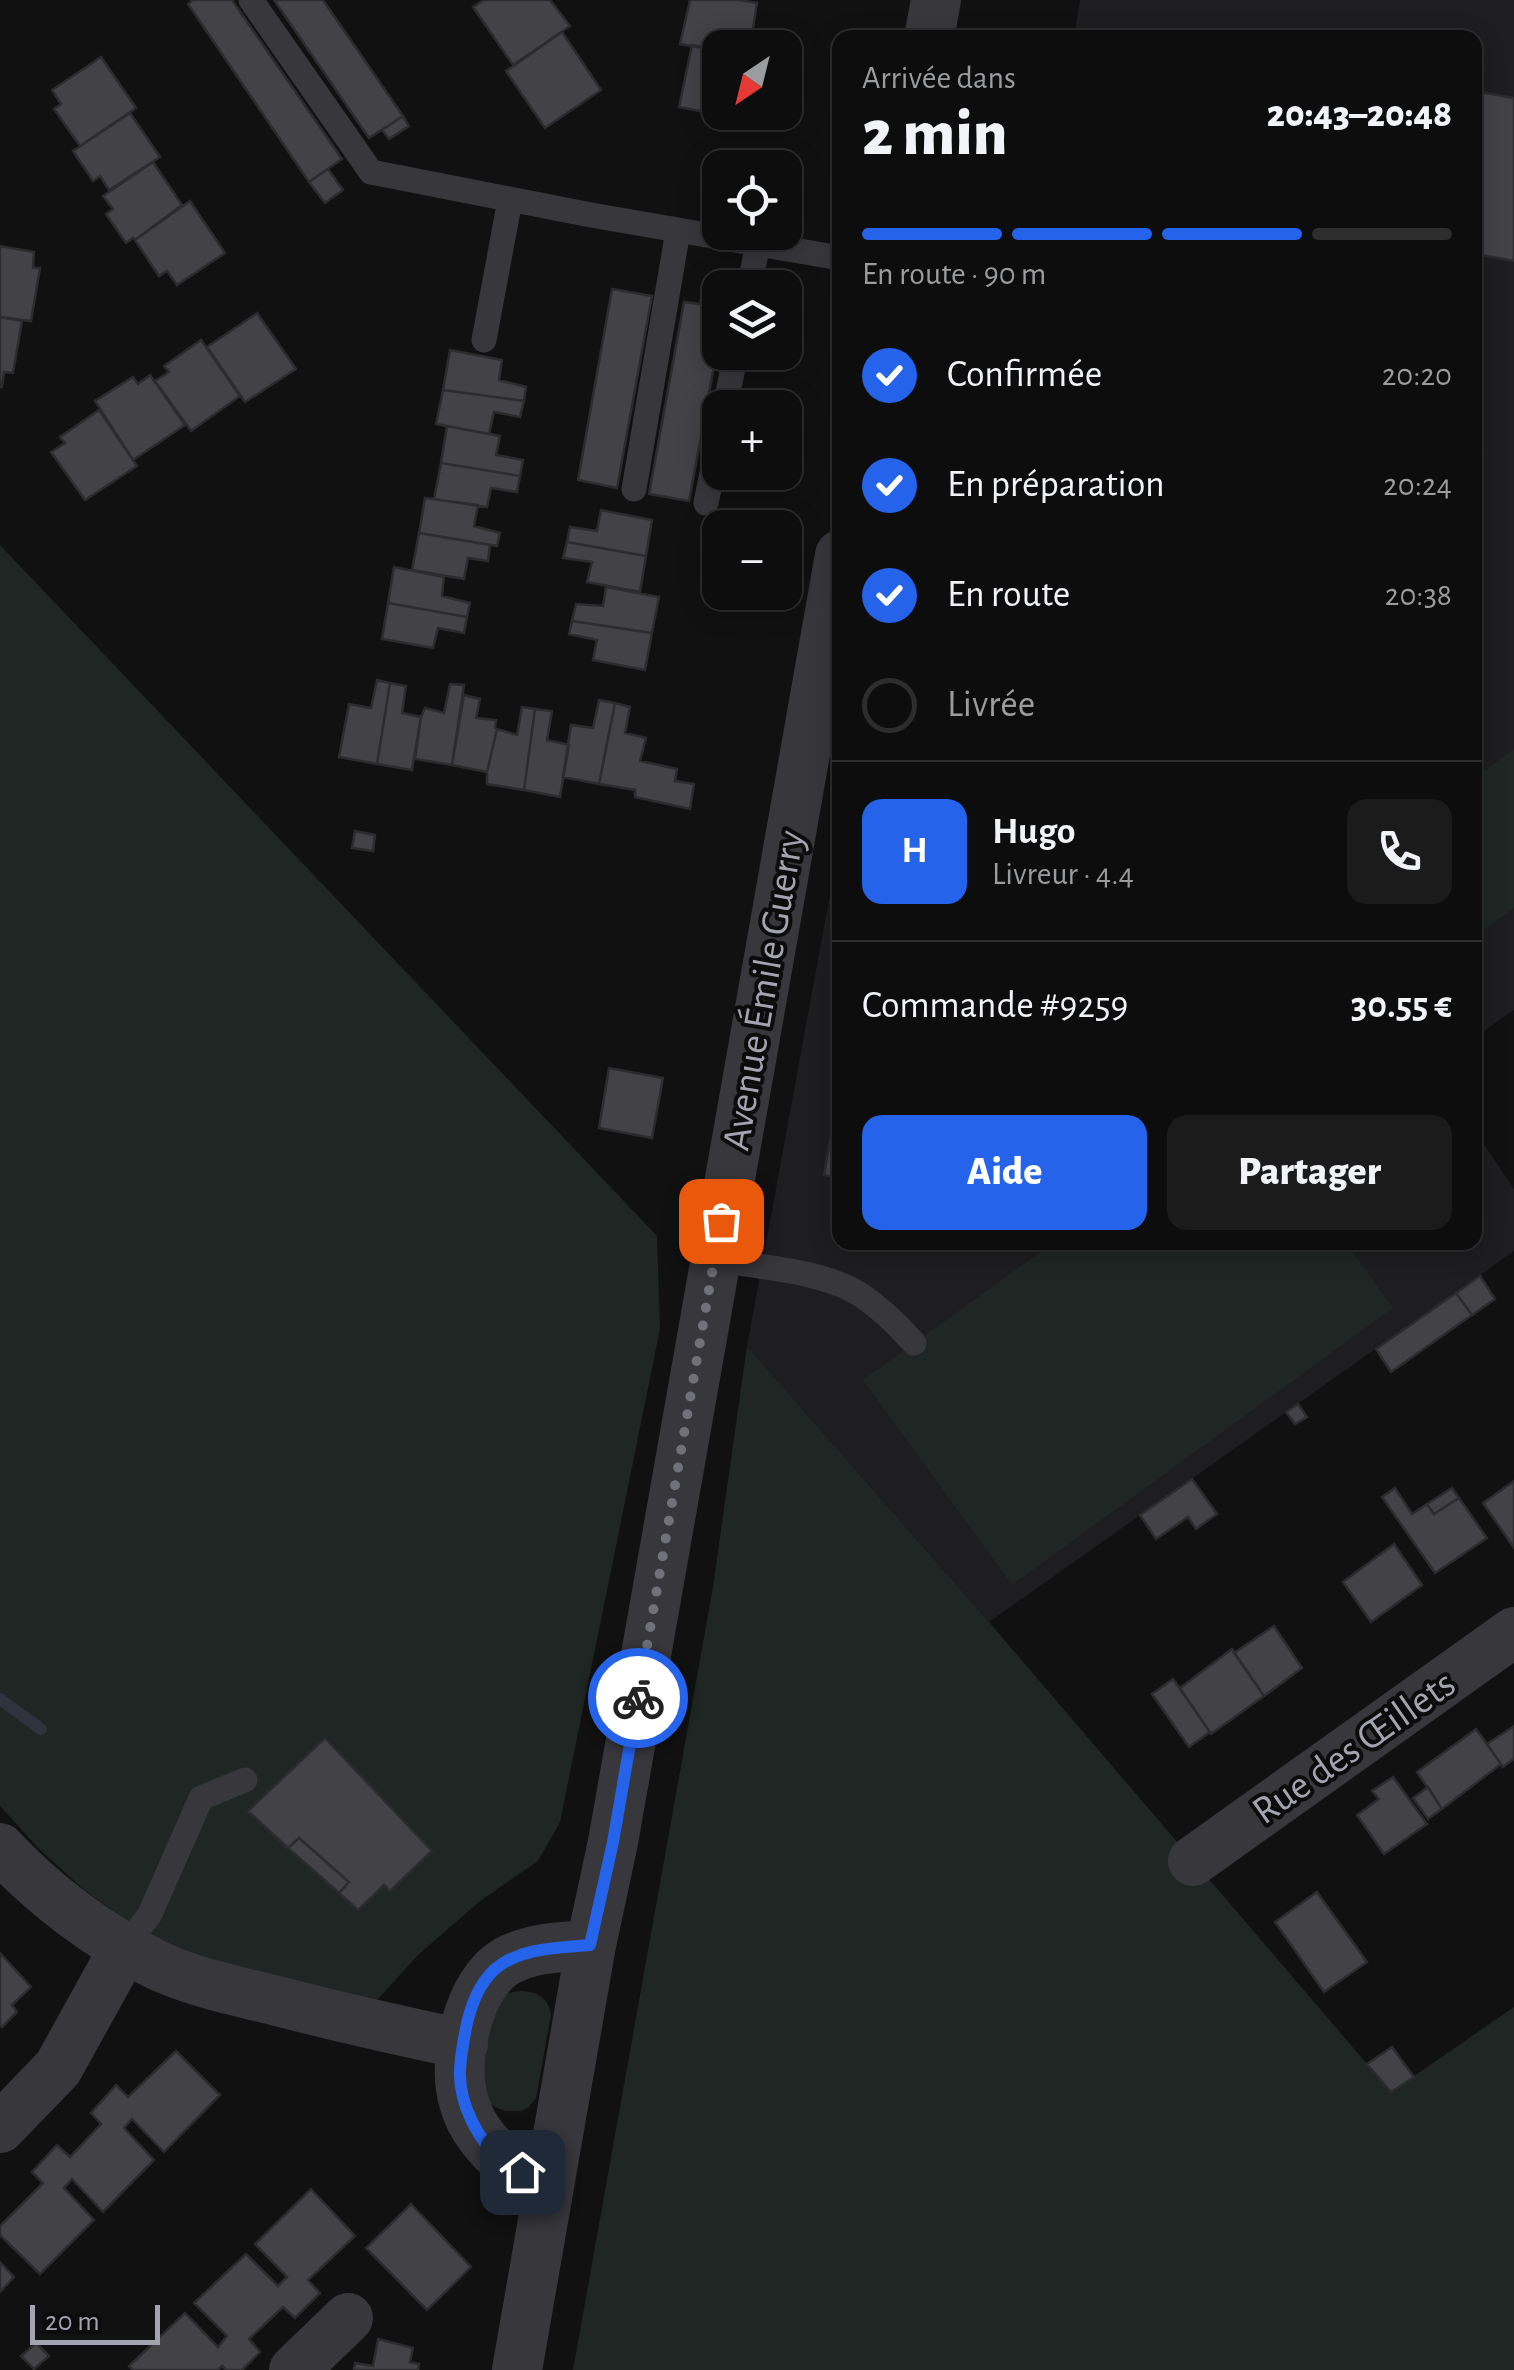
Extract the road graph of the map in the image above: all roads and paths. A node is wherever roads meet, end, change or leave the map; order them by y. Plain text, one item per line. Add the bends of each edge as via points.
1 (252, 0) edge
2 (936, 0) edge
3 (931, 30) edge
4 (510, 200) junction
5 (678, 230) junction
6 (702, 234) edge
7 (793, 250) edge
8 (832, 257) edge
9 (484, 340) dead end
10 (634, 489) dead end
11 (709, 490) edge
12 (706, 503) dead end
13 (832, 600) edge
14 (715, 1259) junction
15 (914, 1343) dead end
16 (1514, 1632) edge
17 (245, 1780) dead end
18 (0, 1848) edge
19 (1193, 1860) dead end
20 (590, 1945) junction
21 (125, 1946) junction
22 (464, 2044) junction
23 (0, 2128) edge
24 (548, 2187) junction
25 (348, 2318) dead end
26 (294, 2370) edge
27 (517, 2370) edge

1 - 4 lane via 370,172
2 - 3 street
4 - 5 lane
4 - 9 lane
5 - 6 lane
5 - 10 lane
7 - 8 lane
11 - 12 lane
13 - 14 street, Avenue Émile Guerry
14 - 15 lane via 857,1292
14 - 20 street, Avenue Émile Guerry
16 - 19 street, Rue des Œillets
17 - 21 lane via 201,1798 150,1914
18 - 21 street via 35,1883
20 - 22 street via 538,1949 495,1970 468,2014
20 - 24 street, Avenue Émile Guerry
21 - 22 street via 200,1982
21 - 23 street via 58,2068
22 - 24 street via 464,2101 478,2133 502,2160
24 - 27 street, Avenue Émile Guerry
25 - 26 street

